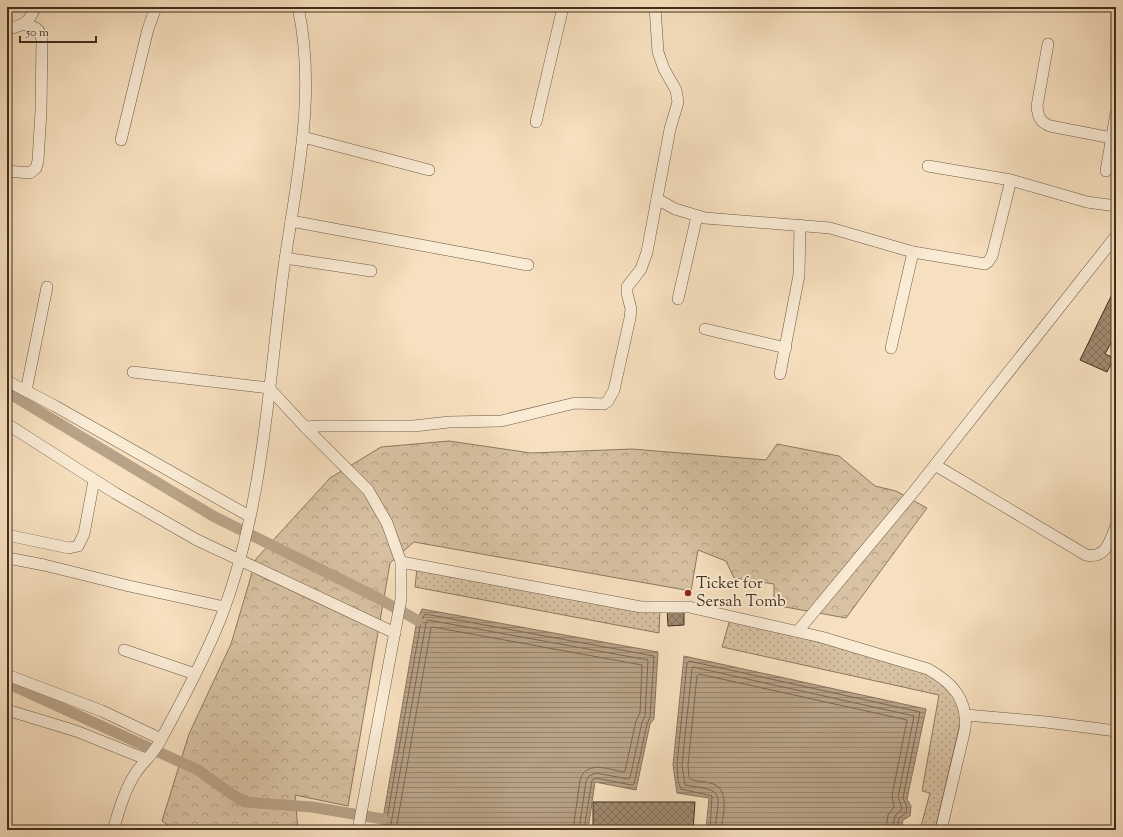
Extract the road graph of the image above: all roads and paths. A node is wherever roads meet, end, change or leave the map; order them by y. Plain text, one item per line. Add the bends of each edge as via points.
1 (35, 7) edge
2 (156, 7) edge
3 (298, 7) edge
4 (563, 7) edge
5 (655, 7) edge
6 (24, 25) junction
7 (7, 29) edge
8 (1048, 44) dead end
9 (1116, 112) edge
10 (536, 122) dead end
11 (304, 137) junction
12 (1112, 138) junction
13 (121, 140) dead end
14 (928, 166) dead end
15 (429, 170) dead end
16 (7, 171) edge
17 (1106, 172) dead end
18 (1011, 180) junction
19 (657, 199) junction
20 (1116, 206) edge
21 (697, 216) junction
22 (291, 221) junction
23 (800, 225) junction
24 (1116, 236) edge
25 (912, 252) junction
26 (285, 258) junction
27 (528, 265) dead end
28 (371, 271) dead end
29 (47, 287) dead end
30 (678, 299) dead end
31 (705, 329) dead end
32 (786, 348) junction
33 (891, 348) dead end
34 (134, 372) dead end
35 (780, 374) dead end
36 (7, 381) edge
37 (269, 388) junction
38 (26, 391) junction
39 (7, 424) edge
40 (305, 427) junction
41 (935, 465) junction
42 (94, 480) junction
43 (249, 518) junction
44 (1116, 526) edge
45 (7, 535) edge
46 (8, 558) edge
47 (240, 562) junction
48 (401, 562) junction
49 (225, 608) junction
50 (396, 629) junction
51 (798, 632) junction
52 (124, 650) dead end
53 (195, 674) junction
54 (7, 675) edge
55 (7, 710) edge
56 (966, 715) junction
57 (1116, 731) edge
58 (159, 742) junction
59 (148, 757) junction
60 (358, 828) edge
61 (113, 830) edge
62 (941, 830) edge

1 - 6 street
2 - 13 street via 148,29
3 - 11 street via 307,76
4 - 10 street
5 - 19 street via 658,52 664,70 676,90 678,102 670,129
6 - 7 street
6 - 16 street via 37,28 41,32 42,40 38,160 36,168 30,173
8 - 12 street via 1037,106 1041,122
9 - 12 street
11 - 15 street
11 - 22 street
12 - 17 street
14 - 18 street
18 - 20 street via 1087,202
18 - 25 street via 994,249 988,262 982,264
19 - 21 street via 675,209
19 - 40 street via 644,263 627,287 630,318 614,390 604,404 575,403 500,421 414,426
21 - 23 street
21 - 30 street
22 - 26 street
22 - 27 street
23 - 25 street via 846,232
23 - 32 street via 799,275
24 - 41 street
25 - 33 street
26 - 28 street
26 - 37 street
29 - 38 street
31 - 32 street
32 - 35 street
34 - 37 street
36 - 38 street
37 - 40 street
37 - 43 street
38 - 43 street
39 - 42 street
40 - 48 street via 368,490 387,523
41 - 44 street via 1086,556 1098,556 1104,552
41 - 51 street
42 - 45 street via 84,534 78,546 69,548
42 - 47 street
43 - 47 street
46 - 49 street
47 - 49 street
47 - 50 street
48 - 50 street via 401,599
48 - 51 street via 641,607 689,607
49 - 53 street
50 - 60 street
51 - 56 street via 928,669 950,685 964,705
52 - 53 street
53 - 58 street
54 - 58 street via 102,711
55 - 59 street
56 - 57 street
56 - 62 street
58 - 59 street
59 - 61 street via 127,789

